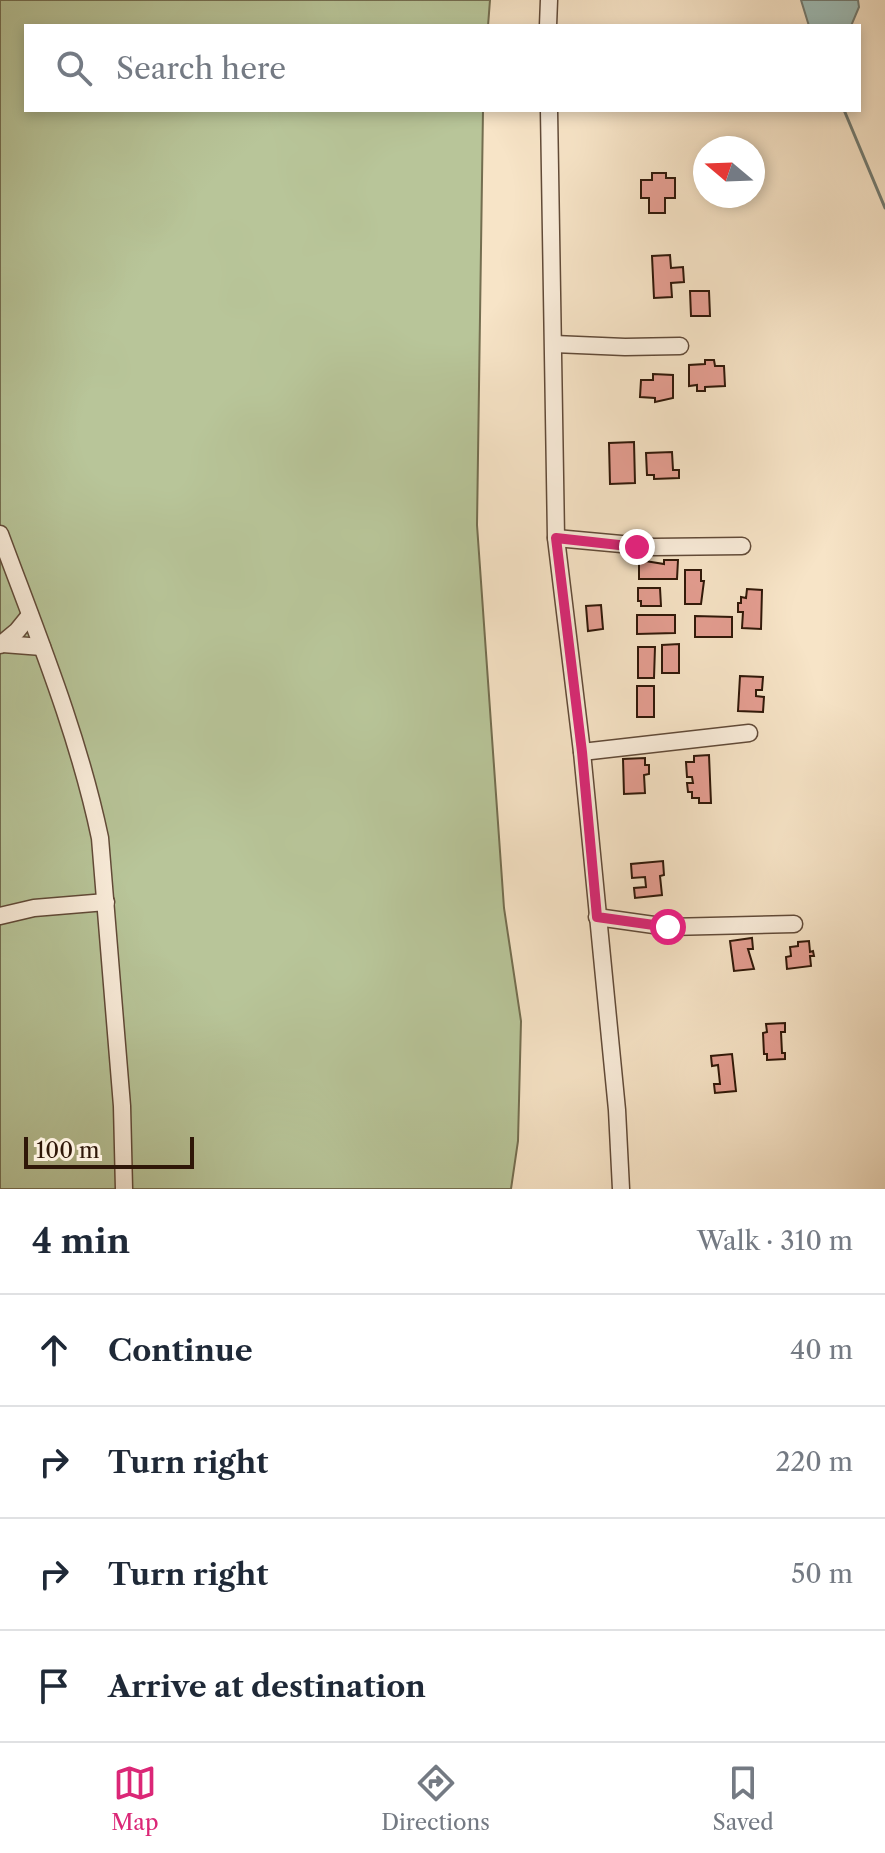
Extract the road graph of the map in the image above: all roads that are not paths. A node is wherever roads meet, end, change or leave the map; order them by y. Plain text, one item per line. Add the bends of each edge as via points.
1 (549, 0) edge
2 (548, 24) edge
3 (549, 112) edge
4 (554, 344) junction
5 (680, 346) dead end
6 (0, 534) edge
7 (556, 538) junction
8 (742, 546) dead end
9 (30, 615) junction
10 (1, 645) edge
11 (42, 647) junction
12 (749, 733) dead end
13 (582, 752) junction
14 (106, 902) junction
15 (0, 916) edge
16 (597, 917) junction
17 (794, 924) dead end
18 (124, 1189) edge
19 (621, 1189) edge

1 - 2 street
3 - 4 street
4 - 5 street
4 - 7 street
6 - 9 street
7 - 8 street via 654,547
7 - 13 street
9 - 10 street
9 - 11 street
10 - 11 street
11 - 14 street via 92,800
12 - 13 street
13 - 16 street
14 - 15 street
14 - 18 street
16 - 17 street via 668,927
16 - 19 street

